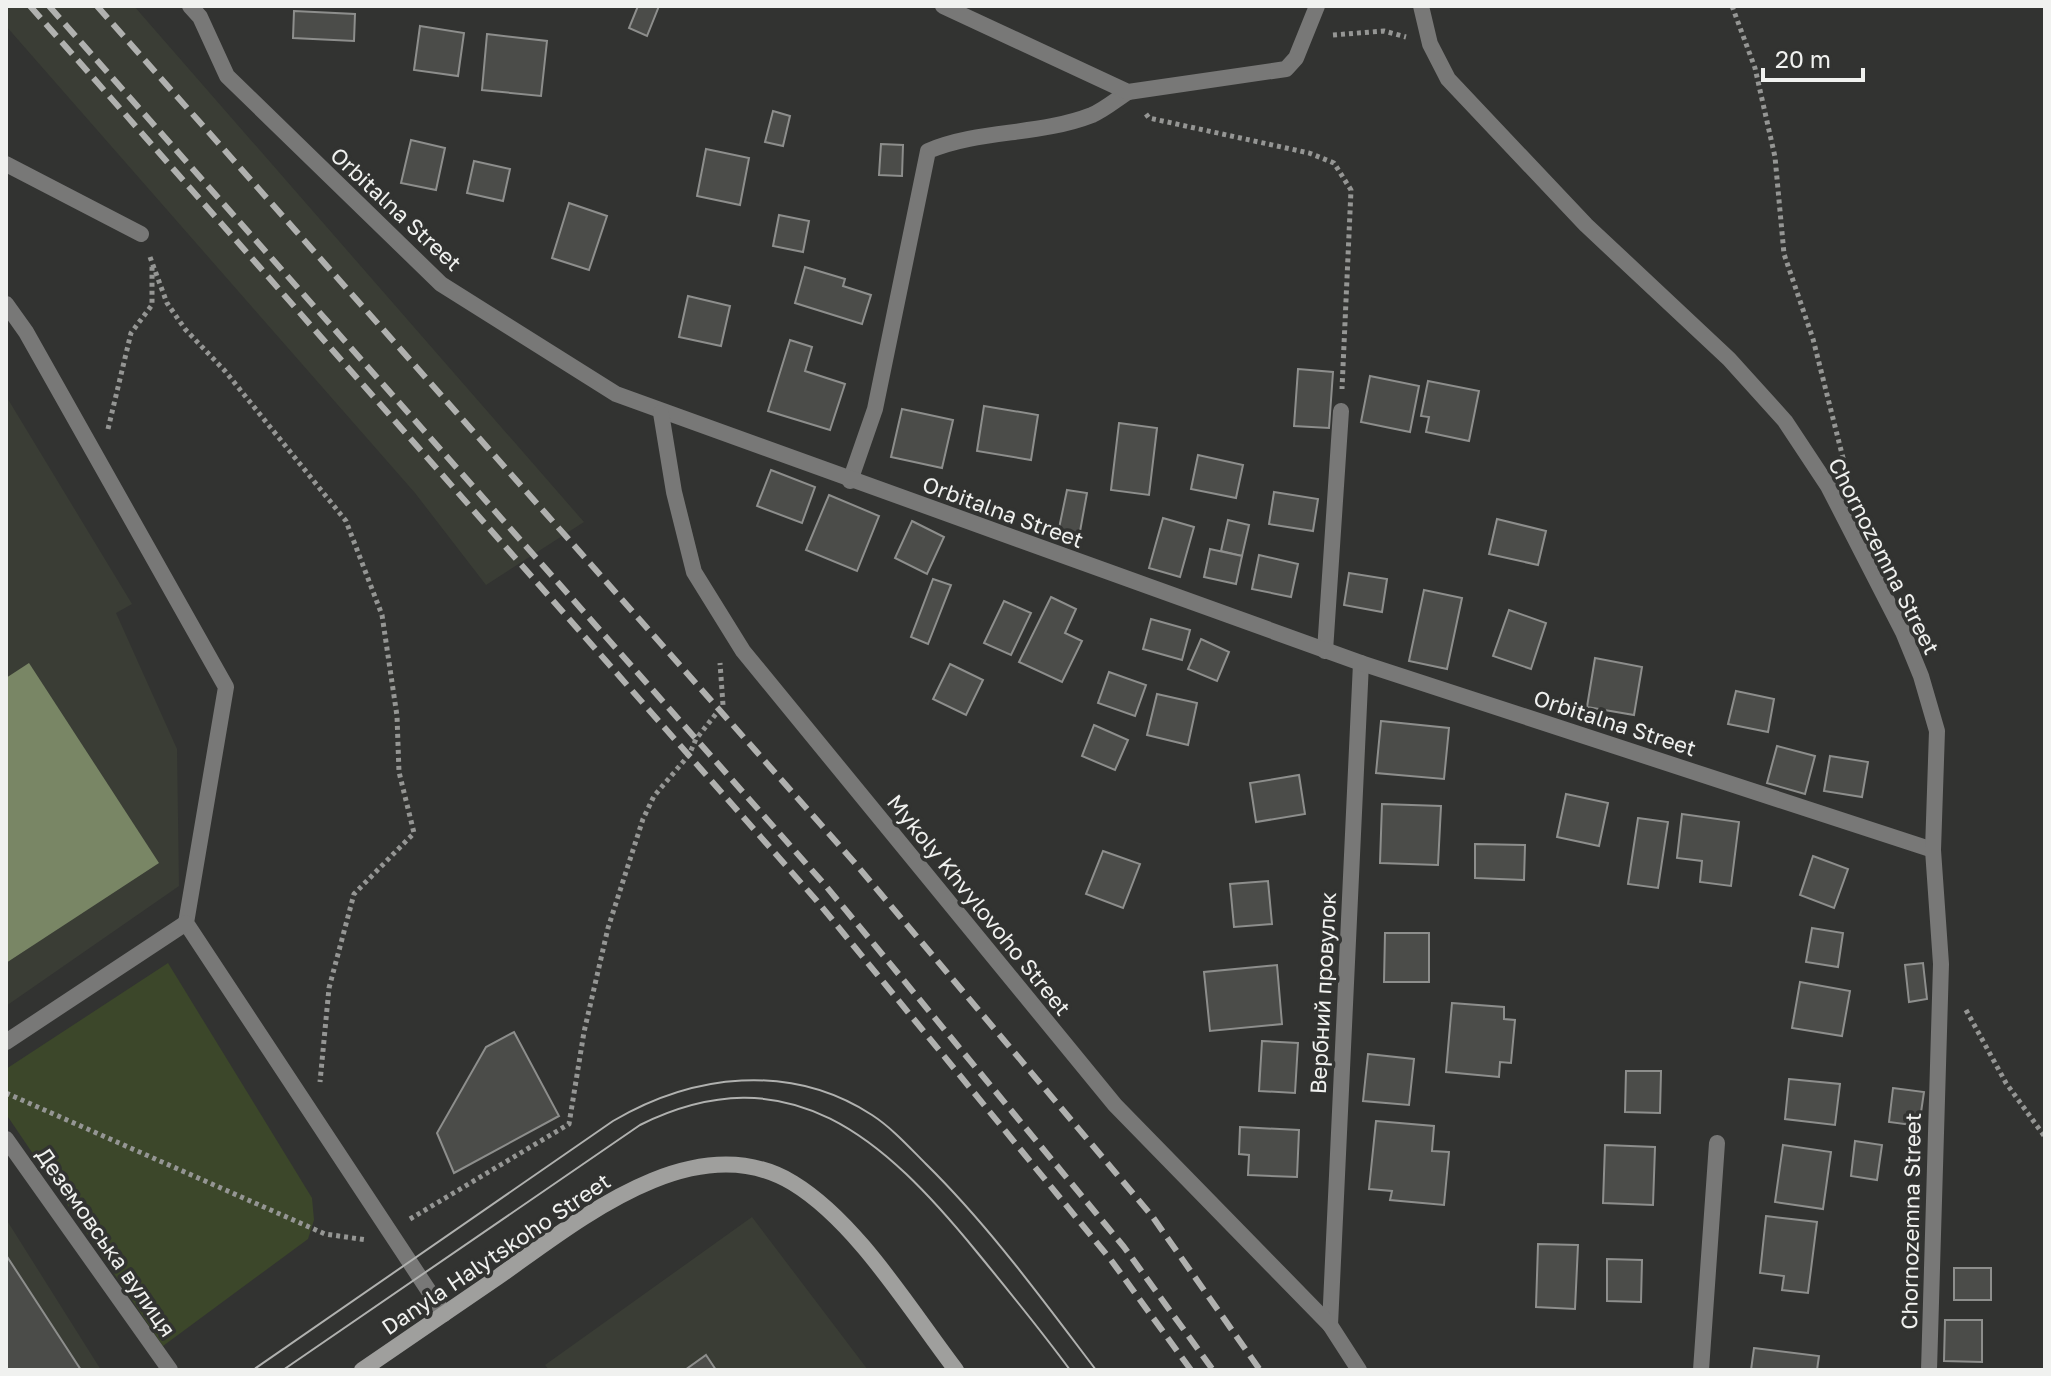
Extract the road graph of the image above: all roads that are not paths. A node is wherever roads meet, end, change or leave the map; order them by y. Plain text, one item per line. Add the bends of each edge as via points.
1 (943, 6) edge
2 (1317, 6) edge
3 (1421, 6) edge
4 (195, 10) edge
5 (1128, 92) junction
6 (6, 164) edge
7 (141, 234) road end
8 (6, 304) edge
9 (1341, 411) road end
10 (661, 413) junction
11 (850, 481) junction
12 (1325, 651) junction
13 (1361, 663) junction
14 (1933, 850) junction
15 (186, 923) junction
16 (6, 1042) edge
17 (6, 1139) edge
18 (1717, 1143) dead end
19 (444, 1314) junction
20 (1330, 1325) junction
21 (170, 1370) edge
22 (362, 1370) edge
23 (956, 1370) edge
24 (1359, 1370) edge
25 (1701, 1370) edge
26 (1929, 1370) edge

1 - 5 street
2 - 5 street via 1296,58 1286,69
3 - 14 street, Chornozemna Street via 1430,44 1448,79 1576,215 1729,359 1785,421 1828,486 1903,632 1937,731
4 - 10 street, Orbitalna Street via 227,76 441,284 616,394
5 - 11 street via 1093,115 1023,133 955,139 928,151 875,409
6 - 7 street
8 - 15 street via 226,687
9 - 12 street
10 - 11 street, Orbitalna Street
10 - 20 street, Mykoly Khvylovoho Street via 694,572 743,651 1115,1105
11 - 12 street, Orbitalna Street
12 - 13 street, Orbitalna Street
13 - 14 street, Orbitalna Street
13 - 20 street, Вербний провулок
14 - 26 street, Chornozemna Street via 1941,964
15 - 16 street
15 - 19 street
17 - 21 street, Деземовська вулиця
18 - 25 street
19 - 22 street, Danyla Halytskoho Street
19 - 23 street, Danyla Halytskoho Street via 607,1202 681,1171 731,1165 773,1173 793,1183 832,1216
20 - 24 street, Mykoly Khvylovoho Street

